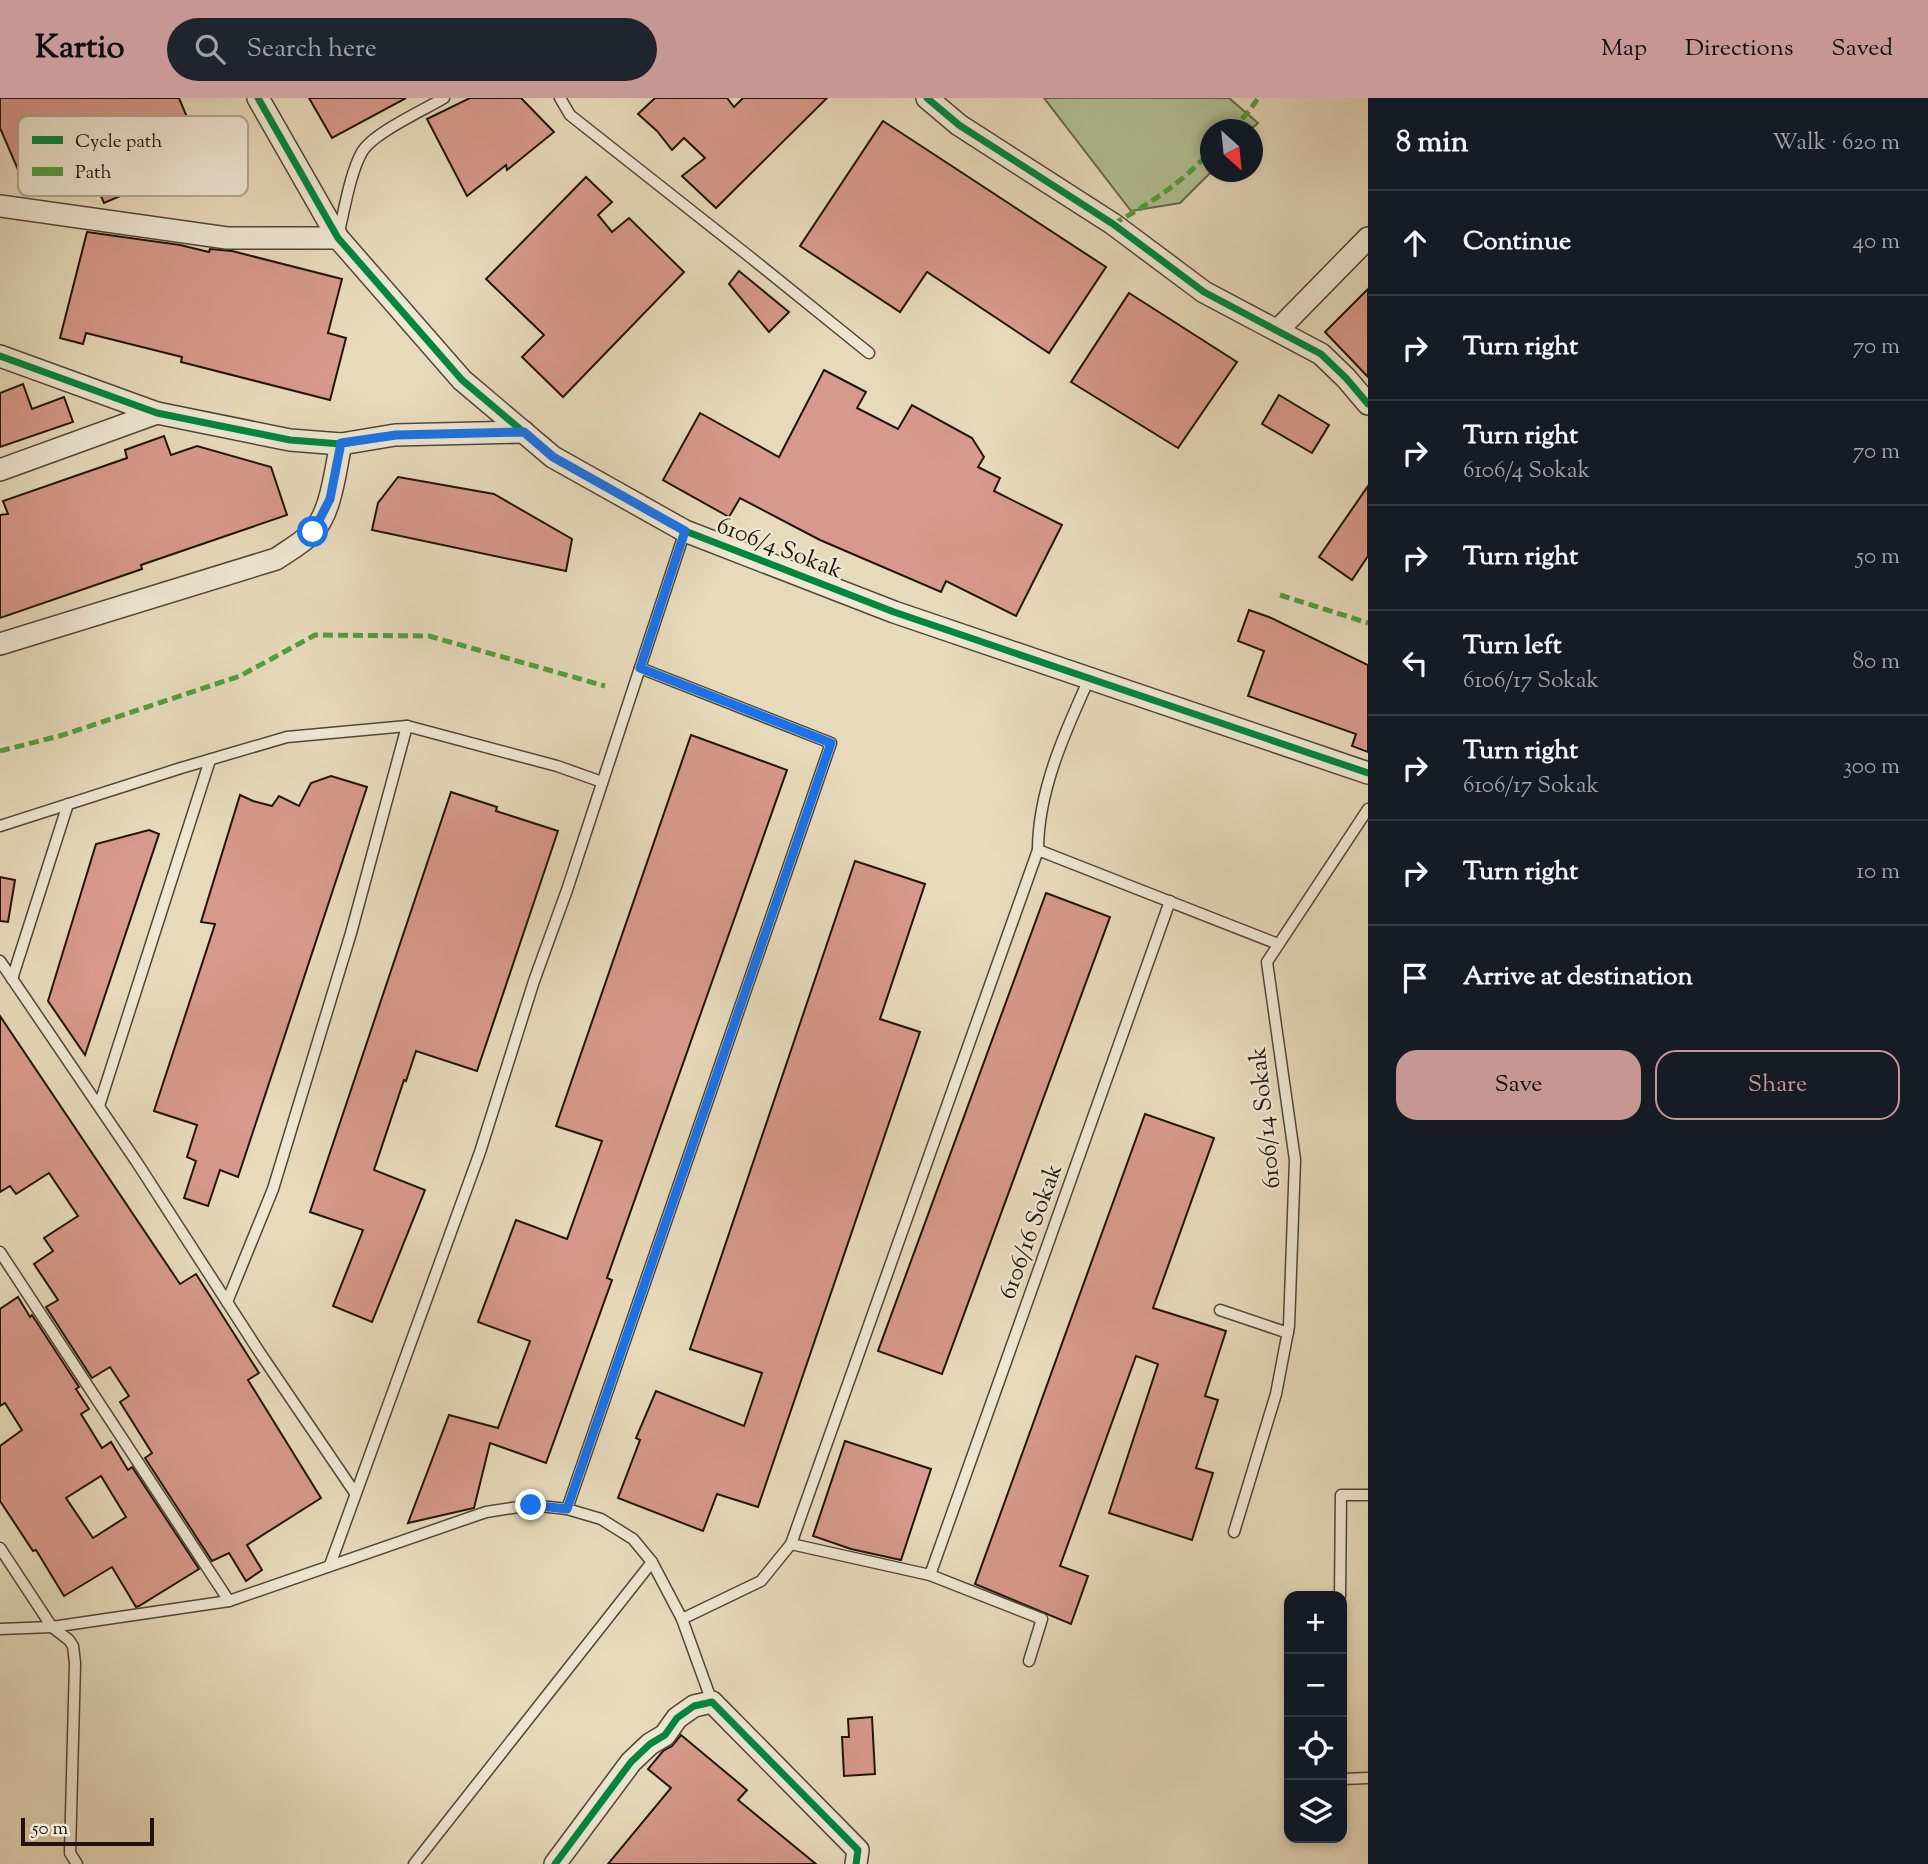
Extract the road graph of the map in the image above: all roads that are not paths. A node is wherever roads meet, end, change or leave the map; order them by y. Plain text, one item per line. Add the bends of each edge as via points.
1 (258, 98) edge
2 (444, 98) edge
3 (560, 98) edge
4 (926, 98) edge
5 (0, 206) edge
6 (338, 238) junction
7 (1368, 238) edge
8 (1278, 330) junction
9 (869, 353) dead end
10 (0, 356) edge
11 (1368, 404) edge
12 (158, 413) junction
13 (524, 432) junction
14 (341, 443) junction
15 (0, 470) edge
16 (685, 531) junction
17 (0, 644) edge
18 (640, 668) junction
19 (1089, 679) junction
20 (407, 726) junction
21 (210, 760) junction
22 (1368, 773) edge
23 (602, 782) junction
24 (68, 804) junction
25 (1368, 809) edge
26 (0, 826) edge
27 (1038, 850) junction
28 (1170, 901) junction
29 (1278, 944) junction
30 (0, 961) edge
31 (12, 979) junction
32 (99, 1106) junction
33 (0, 1252) edge
34 (227, 1302) junction
35 (1220, 1310) dead end
36 (1288, 1333) junction
37 (355, 1493) junction
38 (1368, 1495) edge
39 (567, 1509) junction
40 (1234, 1532) dead end
41 (790, 1544) junction
42 (0, 1548) edge
43 (652, 1562) junction
44 (330, 1565) junction
45 (930, 1575) junction
46 (1340, 1591) edge
47 (229, 1601) junction
48 (682, 1619) junction
49 (52, 1628) junction
50 (0, 1629) edge
51 (1029, 1661) dead end
52 (712, 1702) junction
53 (1368, 1778) edge
54 (1347, 1779) edge
55 (854, 1859) edge
56 (77, 1864) edge
57 (414, 1864) edge
58 (555, 1864) edge

1 - 6 street, 6106/4 Sokak
2 - 6 lane via 374,138 363,151
3 - 9 lane via 570,115
4 - 8 street via 1204,292
5 - 6 street via 227,237
6 - 13 street, 6106/4 Sokak via 462,380
7 - 8 street
8 - 11 street via 1321,354
10 - 12 street
12 - 14 street via 290,440
12 - 15 street
13 - 14 street via 396,435
13 - 16 street, 6106/4 Sokak via 553,457
14 - 17 street via 330,499 313,532 276,559
16 - 18 lane
16 - 19 street, 6106/4 Sokak via 894,612
18 - 23 lane
18 - 39 lane via 831,743
19 - 22 street, 6106/4 Sokak
19 - 27 lane via 1052,773 1038,827
20 - 21 lane via 287,737
20 - 23 lane via 557,765
20 - 34 lane via 351,933 273,1189
21 - 24 lane
21 - 32 lane
23 - 37 lane via 480,1152
24 - 26 lane
24 - 31 lane
25 - 29 lane, 6106/14 Sokak
27 - 28 lane
27 - 41 lane
28 - 29 lane
28 - 45 lane, 6106/16 Sokak
29 - 36 lane, 6106/14 Sokak via 1267,962 1295,1160
30 - 31 lane
31 - 32 lane
32 - 34 lane
33 - 47 lane
34 - 37 lane
35 - 36 lane
36 - 40 lane, 6106/14 Sokak via 1276,1394
37 - 44 lane
38 - 46 lane via 1341,1495
39 - 43 lane via 601,1519 633,1539
39 - 44 lane via 531,1505 486,1512
41 - 45 lane
41 - 48 lane via 761,1581
42 - 49 lane
43 - 48 lane
43 - 57 lane
44 - 47 lane
45 - 51 lane via 1042,1619
47 - 49 lane
48 - 52 lane
49 - 50 lane
49 - 56 lane via 69,1640 74,1654 70,1853
52 - 55 street
52 - 58 street via 694,1706 677,1718 631,1762
53 - 54 lane

